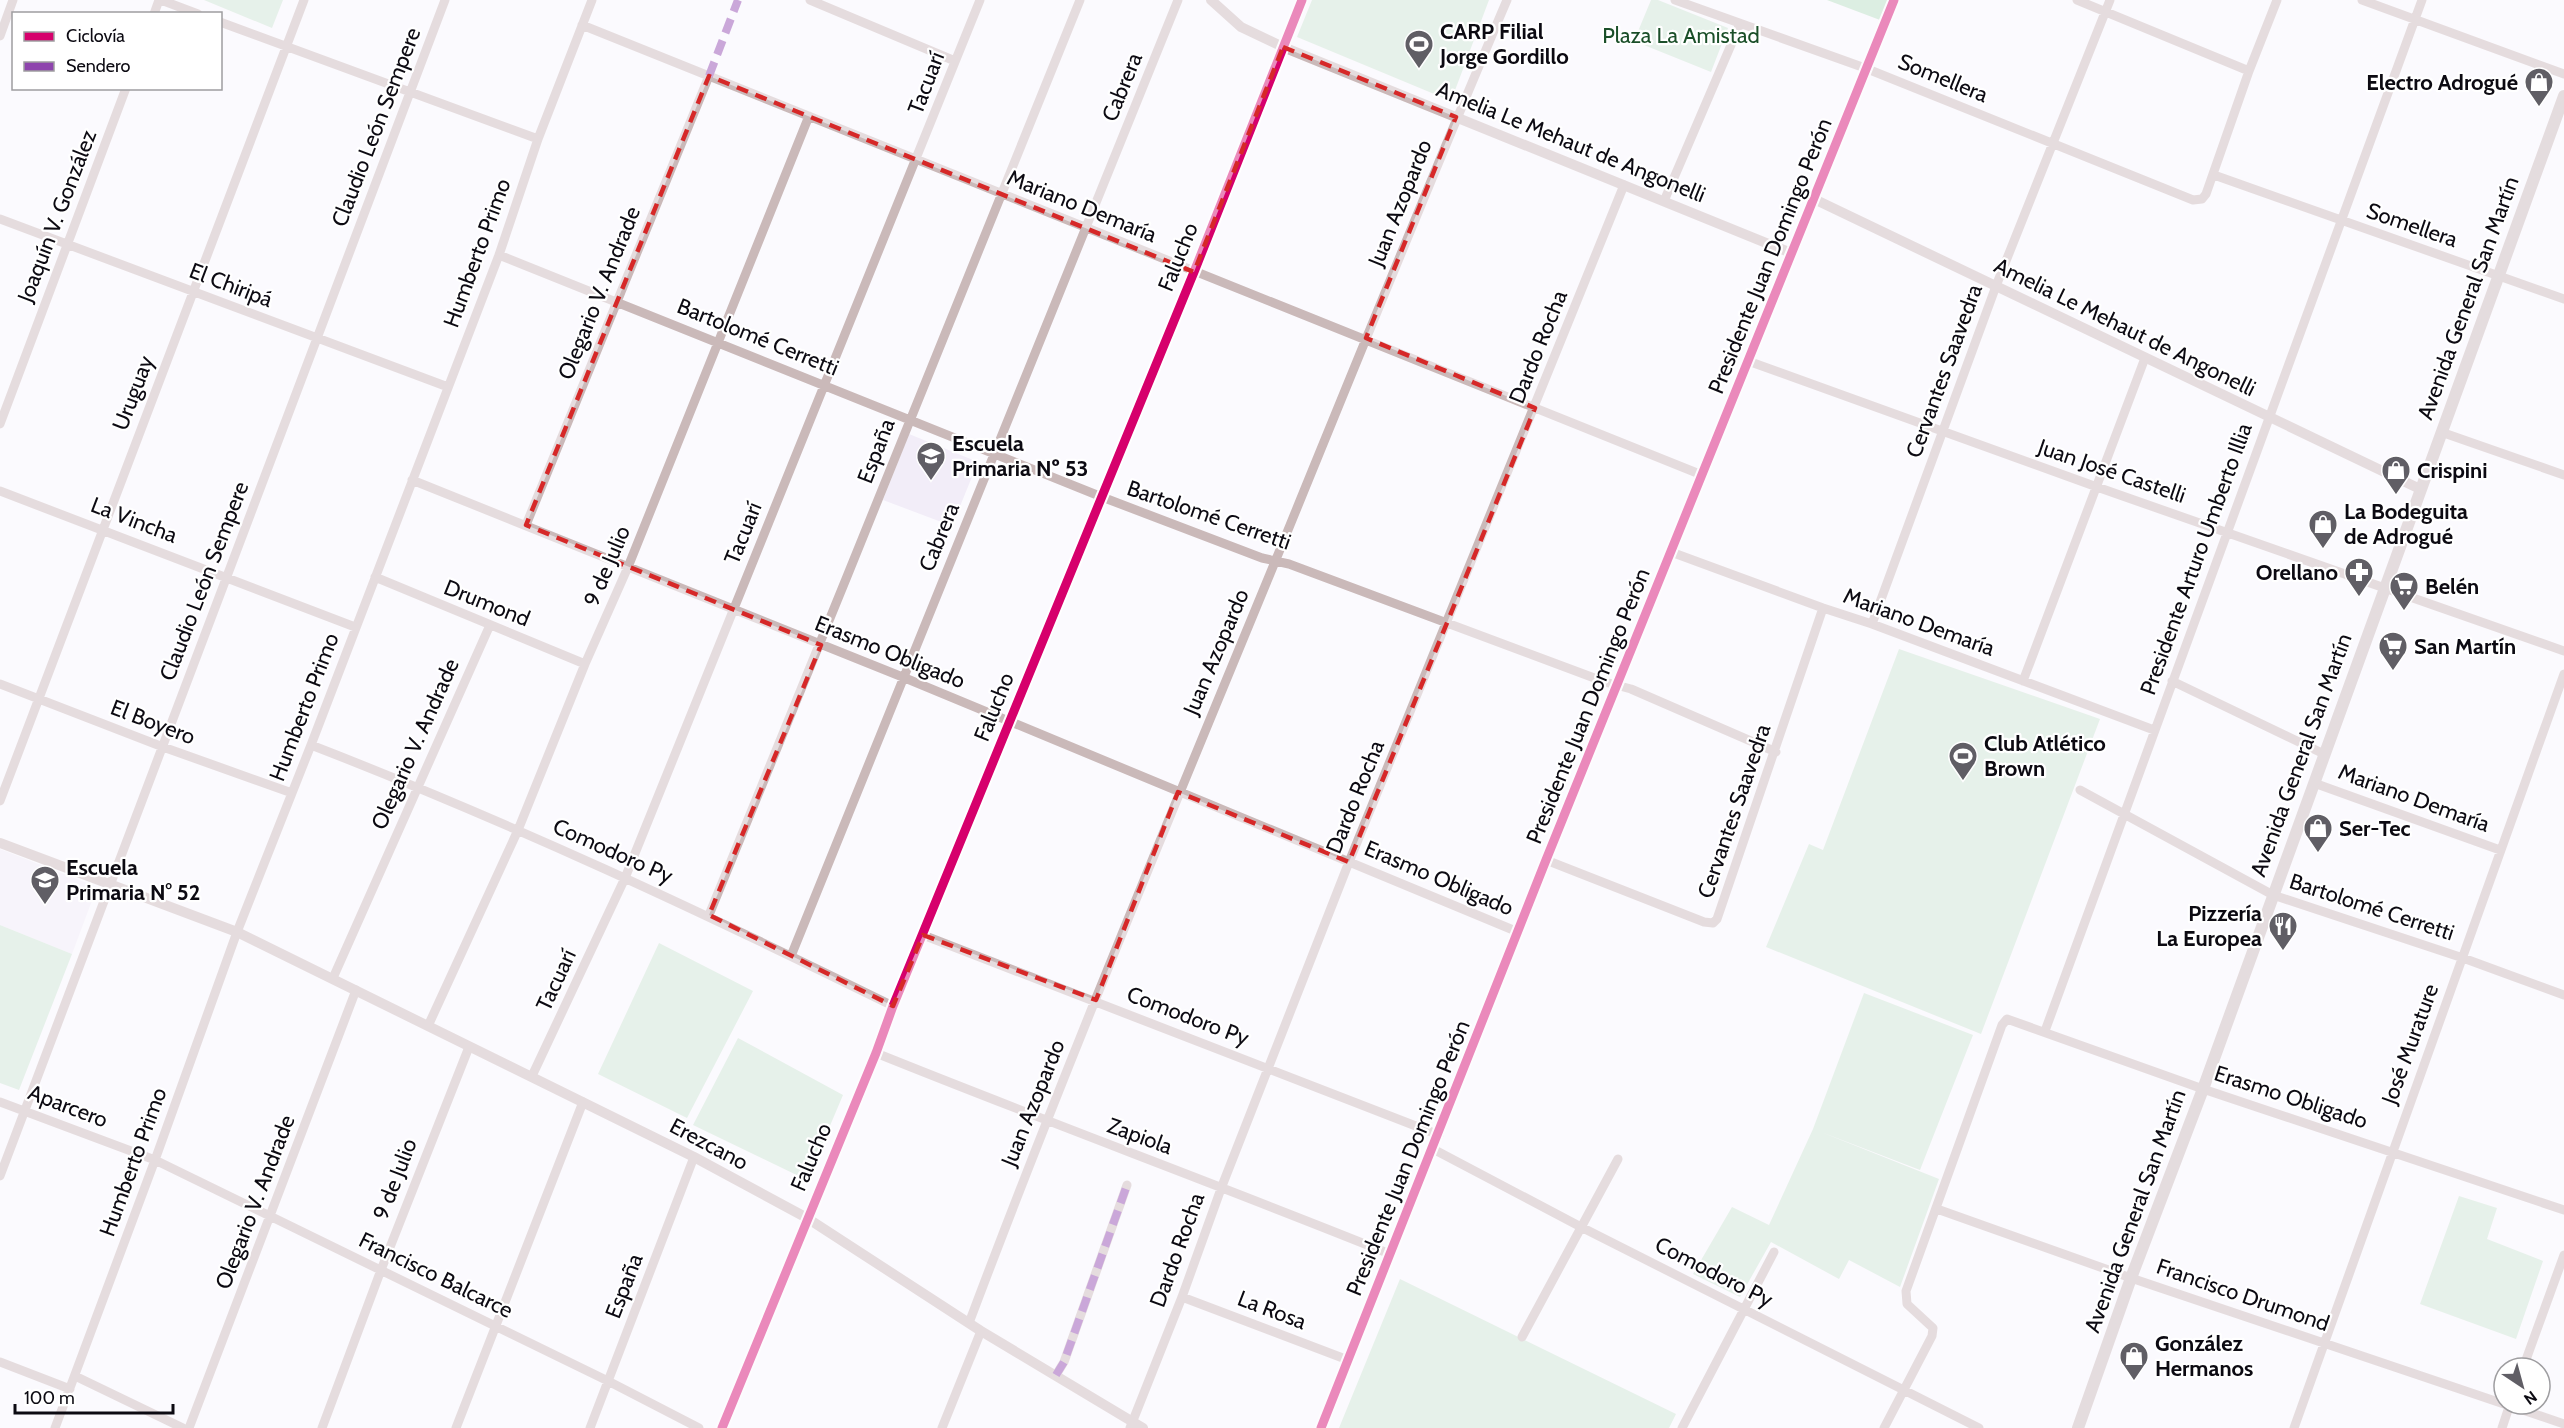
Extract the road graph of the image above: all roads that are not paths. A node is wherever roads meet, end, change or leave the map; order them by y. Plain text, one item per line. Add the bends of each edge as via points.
1 (14, 0) edge
2 (160, 0) edge
3 (304, 0) edge
4 (445, 0) edge
5 (592, 0) edge
6 (810, 0) edge
7 (980, 0) edge
8 (1080, 0) edge
9 (1178, 0) edge
10 (1211, 0) edge
11 (1302, 0) edge
12 (1507, 0) edge
13 (1675, 0) edge
14 (1894, 0) edge
15 (2077, 0) edge
16 (2110, 0) edge
17 (2277, 0) edge
18 (2362, 0) edge
19 (2422, 0) edge
20 (193, 12) edge
21 (2105, 12) junction
22 (2415, 20) junction
23 (222, 23) edge
24 (1740, 24) junction
25 (582, 25) junction
26 (0, 36) edge
27 (287, 46) junction
28 (1283, 47) junction
29 (955, 61) junction
30 (1866, 68) junction
31 (2248, 71) junction
32 (2564, 74) edge
33 (709, 76) junction
34 (125, 90) edge
35 (410, 93) junction
36 (2564, 96) edge
37 (809, 117) junction
38 (1456, 117) junction
39 (538, 139) junction
40 (2053, 144) junction
41 (917, 159) junction
42 (2214, 175) junction
43 (1624, 185) junction
44 (1000, 194) junction
45 (1814, 199) junction
46 (1664, 201) junction
47 (0, 219) edge
48 (2340, 220) junction
49 (1084, 227) junction
50 (67, 245) junction
51 (1791, 253) junction
52 (499, 255) junction
53 (1194, 272) junction
54 (2499, 275) junction
55 (1996, 286) junction
56 (192, 291) junction
57 (2564, 299) edge
58 (616, 301) junction
59 (1366, 338) junction
60 (317, 339) junction
61 (719, 342) junction
62 (2145, 358) junction
63 (1749, 361) junction
64 (824, 384) junction
65 (448, 387) junction
66 (1535, 408) junction
67 (2269, 417) junction
68 (910, 419) junction
69 (0, 424) edge
70 (1942, 430) junction
71 (2441, 432) junction
72 (993, 454) junction
73 (1702, 475) junction
74 (2564, 475) edge
75 (412, 480) junction
76 (2097, 487) junction
77 (2420, 489) junction
78 (0, 491) edge
79 (1102, 498) junction
80 (526, 525) junction
81 (103, 529) junction
82 (2227, 532) junction
83 (1671, 552) junction
84 (1275, 561) junction
85 (628, 567) junction
86 (227, 576) junction
87 (375, 578) junction
88 (2384, 588) junction
89 (1822, 608) junction
90 (734, 610) junction
91 (1447, 624) junction
92 (1872, 624) junction
93 (490, 625) junction
94 (355, 627) junction
95 (821, 645) junction
96 (2564, 651) edge
97 (585, 664) junction
98 (2564, 674) edge
99 (904, 678) junction
100 (2023, 681) junction
101 (2172, 681) junction
102 (0, 684) edge
103 (1618, 686) junction
104 (38, 699) junction
105 (1008, 722) junction
106 (2154, 730) junction
107 (312, 746) junction
108 (163, 747) junction
109 (1776, 752) junction
110 (2324, 754) junction
111 (2314, 783) junction
112 (417, 786) junction
113 (2080, 790) dead end
114 (1178, 792) junction
115 (292, 793) junction
116 (0, 801) edge
117 (2123, 813) junction
118 (518, 830) junction
119 (0, 843) edge
120 (2500, 850) junction
121 (1546, 860) junction
122 (1350, 862) junction
123 (624, 878) junction
124 (110, 885) junction
125 (2273, 895) junction
126 (709, 915) junction
127 (237, 932) junction
128 (1518, 932) junction
129 (923, 935) junction
130 (791, 956) junction
131 (2463, 958) junction
132 (333, 978) junction
133 (356, 990) junction
134 (2564, 995) edge
135 (1096, 1000) junction
136 (893, 1006) junction
137 (428, 1026) junction
138 (2045, 1031) junction
139 (469, 1047) junction
140 (876, 1053) junction
141 (1269, 1068) junction
142 (532, 1076) junction
143 (2203, 1089) junction
144 (0, 1101) edge
145 (583, 1102) junction
146 (25, 1111) junction
147 (1045, 1122) junction
148 (1439, 1135) junction
149 (1433, 1149) junction
150 (2391, 1151) junction
151 (694, 1157) junction
152 (1618, 1159) dead end
153 (155, 1161) junction
154 (0, 1176) edge
155 (1127, 1185) dead end
156 (1222, 1186) junction
157 (1937, 1209) junction
158 (2564, 1210) edge
159 (271, 1215) junction
160 (807, 1218) junction
161 (1581, 1227) junction
162 (1774, 1252) dead end
163 (1390, 1254) junction
164 (2564, 1255) edge
165 (381, 1270) junction
166 (2131, 1278) junction
167 (1182, 1297) junction
168 (1744, 1309) junction
169 (969, 1323) junction
170 (495, 1326) junction
171 (981, 1331) junction
172 (1522, 1337) dead end
173 (2325, 1343) junction
174 (2527, 1356) edge
175 (1348, 1360) junction
176 (0, 1362) edge
177 (1056, 1375) junction
178 (75, 1376) junction
179 (608, 1381) junction
180 (70, 1389) junction
181 (1904, 1389) junction
182 (2492, 1399) edge
183 (2541, 1416) edge
184 (2564, 1424) edge
185 (1132, 1425) edge
186 (55, 1428) edge
187 (183, 1428) edge
188 (189, 1428) edge
189 (322, 1428) edge
190 (456, 1428) edge
191 (590, 1428) edge
192 (699, 1428) edge
193 (722, 1428) edge
194 (942, 1428) edge
195 (1143, 1428) edge
196 (1321, 1428) edge
197 (1682, 1428) edge
198 (1884, 1428) edge
199 (1979, 1428) edge
200 (2078, 1428) edge
201 (2294, 1428) edge

1 - 26 street
2 - 20 street
3 - 27 street, Uruguay
4 - 35 street, Claudio León Sempere
5 - 25 street, Humberto Primo
6 - 29 street
7 - 29 street, Tacuarí
8 - 44 street, España
9 - 49 street, Cabrera
10 - 28 street, Amelia Le Mehaut de Angonelli via 1241,27
11 - 28 street, Falucho
12 - 38 street, Juan Azopardo
13 - 24 street, Somellera
14 - 30 street, Presidente Juan Domingo Perón
15 - 21 street
16 - 21 street, Cervantes Saavedra
17 - 31 street
18 - 22 street
19 - 22 street, Presidente Arturo Umberto Illia
21 - 31 street
21 - 40 street, Cervantes Saavedra
22 - 32 street
22 - 48 street, Presidente Arturo Umberto Illia
23 - 27 street
24 - 30 street, Somellera
24 - 46 street
25 - 33 street, Mariano Demaría
25 - 39 street, Humberto Primo
27 - 35 street
27 - 56 street, Uruguay
28 - 38 street, Amelia Le Mehaut de Angonelli
28 - 53 street, Falucho
29 - 41 street, Tacuarí
30 - 40 street, Somellera
30 - 45 street, Presidente Juan Domingo Perón
31 - 42 street
33 - 37 street, Mariano Demaría
33 - 58 street, Olegario V. Andrade
34 - 50 street, Joaquín V. González
35 - 39 street
35 - 60 street, Claudio León Sempere
36 - 54 main road, Avenida General San Martín
37 - 41 street, Mariano Demaría
37 - 61 street, 9 de Julio
38 - 43 street, Amelia Le Mehaut de Angonelli
38 - 59 street, Juan Azopardo
39 - 52 street, Humberto Primo
40 - 42 street, Somellera via 2193,200 2202,199
40 - 55 street, Cervantes Saavedra
41 - 44 street, Mariano Demaría
41 - 64 street, Tacuarí
42 - 48 street, Somellera
43 - 46 street, Amelia Le Mehaut de Angonelli
43 - 66 street, Dardo Rocha
44 - 49 street, Mariano Demaría
44 - 68 street, España
45 - 51 street, Presidente Juan Domingo Perón
45 - 55 street, Amelia Le Mehaut de Angonelli
46 - 51 street, Amelia Le Mehaut de Angonelli
47 - 50 street, El Chiripá
48 - 54 street, Somellera
48 - 67 street, Presidente Arturo Umberto Illia
49 - 53 street, Mariano Demaría
49 - 72 street, Cabrera
50 - 56 street, El Chiripá
50 - 69 street, Joaquín V. González
51 - 63 street, Presidente Juan Domingo Perón
52 - 58 street, Bartolomé Cerretti
52 - 65 street, Humberto Primo
53 - 59 street, Mariano Demaría
53 - 79 street, Falucho
54 - 57 street, Somellera
54 - 71 main road, Avenida General San Martín
55 - 62 street, Amelia Le Mehaut de Angonelli
55 - 70 street, Cervantes Saavedra
56 - 60 street, El Chiripá
56 - 81 street, Uruguay
58 - 61 street, Bartolomé Cerretti
58 - 80 street, Olegario V. Andrade
59 - 66 street, Mariano Demaría
59 - 84 street, Juan Azopardo
60 - 65 street, El Chiripá
60 - 86 street, Claudio León Sempere
61 - 64 street, Bartolomé Cerretti
61 - 85 street, 9 de Julio
62 - 67 street, Amelia Le Mehaut de Angonelli
62 - 76 street
63 - 70 street, Juan José Castelli
63 - 73 street, Presidente Juan Domingo Perón
64 - 68 street, Bartolomé Cerretti
64 - 90 street, Tacuarí
65 - 75 street, Humberto Primo
66 - 73 street, Mariano Demaría
66 - 91 street, Dardo Rocha
67 - 77 street, Amelia Le Mehaut de Angonelli
67 - 82 street, Presidente Arturo Umberto Illia
68 - 72 street, Bartolomé Cerretti
68 - 95 street, España
70 - 76 street, Juan José Castelli
70 - 92 street, Cervantes Saavedra
71 - 74 street
71 - 77 main road, Avenida General San Martín
72 - 79 street, Bartolomé Cerretti
72 - 99 street, Cabrera
73 - 83 street, Presidente Juan Domingo Perón
75 - 80 street, Erasmo Obligado
75 - 87 street, Humberto Primo
76 - 82 street, Juan José Castelli
76 - 100 street
77 - 88 main road, Avenida General San Martín
78 - 81 street, La Vincha
79 - 84 street, Bartolomé Cerretti
79 - 105 street, Falucho
80 - 85 street, Erasmo Obligado
81 - 86 street, La Vincha
81 - 104 street, Uruguay
82 - 88 street, Juan José Castelli
82 - 101 street, Presidente Arturo Umberto Illia
83 - 89 street, Mariano Demaría
83 - 103 street, Presidente Juan Domingo Perón
84 - 91 street, Bartolomé Cerretti
84 - 114 street, Juan Azopardo
85 - 90 street, Erasmo Obligado
85 - 97 street, 9 de Julio
86 - 94 street, La Vincha
86 - 108 street, Claudio León Sempere
87 - 93 street, Drumond
87 - 94 street, Humberto Primo
88 - 96 street, Juan José Castelli
88 - 110 main road, Avenida General San Martín
89 - 92 street, Mariano Demaría
89 - 109 street, Cervantes Saavedra
90 - 95 street, Erasmo Obligado
90 - 123 street, Tacuarí
91 - 103 street, Bartolomé Cerretti
91 - 122 street, Dardo Rocha
92 - 100 street, Mariano Demaría
93 - 97 street, Drumond
93 - 112 street, Olegario V. Andrade
94 - 107 street, Humberto Primo
95 - 99 street, Erasmo Obligado
95 - 126 street, España
97 - 118 street, 9 de Julio
98 - 120 street, José Murature
99 - 105 street, Erasmo Obligado
99 - 130 street, Cabrera
100 - 106 street, Mariano Demaría
101 - 106 street, Presidente Arturo Umberto Illia
101 - 110 street, Mariano Demaría
102 - 104 street, El Boyero
103 - 109 street, Bartolomé Cerretti
103 - 121 street, Presidente Juan Domingo Perón
104 - 108 street, El Boyero
104 - 116 street, Uruguay
105 - 114 street, Erasmo Obligado
105 - 129 street, Falucho
106 - 117 street, Presidente Arturo Umberto Illia
107 - 112 street, Comodoro Py
107 - 115 street, Humberto Primo
108 - 115 street, El Boyero
108 - 124 street, Claudio León Sempere
109 - 121 street, Cervantes Saavedra via 1713,923
110 - 111 main road, Avenida General San Martín
111 - 120 street, Mariano Demaría
111 - 125 main road, Avenida General San Martín
112 - 118 street, Comodoro Py
112 - 132 street, Olegario V. Andrade
113 - 117 street, Bartolomé Cerretti
114 - 122 street, Erasmo Obligado
114 - 135 street, Juan Azopardo
115 - 127 street, Humberto Primo
117 - 125 street, Bartolomé Cerretti
117 - 138 street, Presidente Arturo Umberto Illia
118 - 123 street, Comodoro Py
118 - 137 street, 9 de Julio
119 - 124 street, Erezcano
120 - 131 street, José Murature
121 - 128 street, Presidente Juan Domingo Perón
122 - 128 street, Erasmo Obligado
122 - 141 street, Dardo Rocha
123 - 126 street, Comodoro Py
123 - 142 street, Tacuarí
124 - 127 street, Erezcano
124 - 146 street, Claudio León Sempere
125 - 131 street, Bartolomé Cerretti
125 - 143 main road, Avenida General San Martín
126 - 130 street, Comodoro Py
127 - 132 street, Erezcano
127 - 153 street, Humberto Primo
128 - 148 street, Presidente Juan Domingo Perón
129 - 135 street, Comodoro Py
129 - 136 street, Falucho
130 - 136 street, Comodoro Py
131 - 134 street, Bartolomé Cerretti
131 - 150 street, José Murature
132 - 133 street, Erezcano
133 - 137 street, Erezcano
133 - 159 street, Olegario V. Andrade
135 - 141 street, Comodoro Py
135 - 147 street, Juan Azopardo
136 - 140 street, Falucho
137 - 139 street, Erezcano
138 - 143 street, Erasmo Obligado
138 - 157 street, Erasmo Obligado via 2007,1019 2002,1025
139 - 142 street, Erezcano
139 - 165 street, 9 de Julio
140 - 147 street, Zapiola
140 - 160 street, Falucho
141 - 148 street, Comodoro Py
141 - 156 street, Dardo Rocha
142 - 145 street, Erezcano
143 - 150 street, Erasmo Obligado
143 - 166 main road, Avenida General San Martín
144 - 146 street, Aparcero
145 - 151 street, Erezcano
145 - 170 street
146 - 153 street, Aparcero
146 - 154 street, Claudio León Sempere
147 - 156 street, Zapiola
147 - 169 street, Juan Azopardo
148 - 149 street, Presidente Juan Domingo Perón
149 - 161 street, Comodoro Py
149 - 163 street, Presidente Juan Domingo Perón
150 - 158 street, Erasmo Obligado
150 - 173 street, José Murature
151 - 160 street, Erezcano
151 - 179 street, España
152 - 161 street
153 - 159 street, Francisco Balcarce
153 - 178 street, Humberto Primo
155 - 177 street
156 - 163 street, Zapiola
156 - 167 street, Dardo Rocha
157 - 166 street, Francisco Drumond
157 - 181 street via 1906,1297 1907,1304 1933,1328 1932,1336
159 - 165 street, Francisco Balcarce
159 - 188 street, Olegario V. Andrade
160 - 169 street, Erezcano
160 - 193 street, Falucho
161 - 168 street, Comodoro Py
161 - 172 street
162 - 168 street
163 - 175 street, Presidente Juan Domingo Perón
164 - 174 street
165 - 170 street, Francisco Balcarce
165 - 189 street, 9 de Julio
166 - 173 street, Francisco Drumond
166 - 200 main road, Avenida General San Martín
167 - 175 street, La Rosa
167 - 185 street, Dardo Rocha
168 - 181 street, Comodoro Py
168 - 197 street
169 - 171 street, Erezcano
170 - 179 street, Francisco Balcarce
170 - 190 street
171 - 177 street, Erezcano
171 - 194 street
173 - 182 street, Francisco Drumond
173 - 201 street, José Murature
175 - 196 street, Presidente Juan Domingo Perón
176 - 180 street
177 - 185 street, Erezcano
178 - 180 street, Humberto Primo
178 - 187 street
179 - 191 street, España
179 - 192 street, Francisco Balcarce
180 - 186 street, Humberto Primo
181 - 198 street
181 - 199 street, Comodoro Py
183 - 184 street, Francisco Drumond
185 - 195 street, Erezcano

